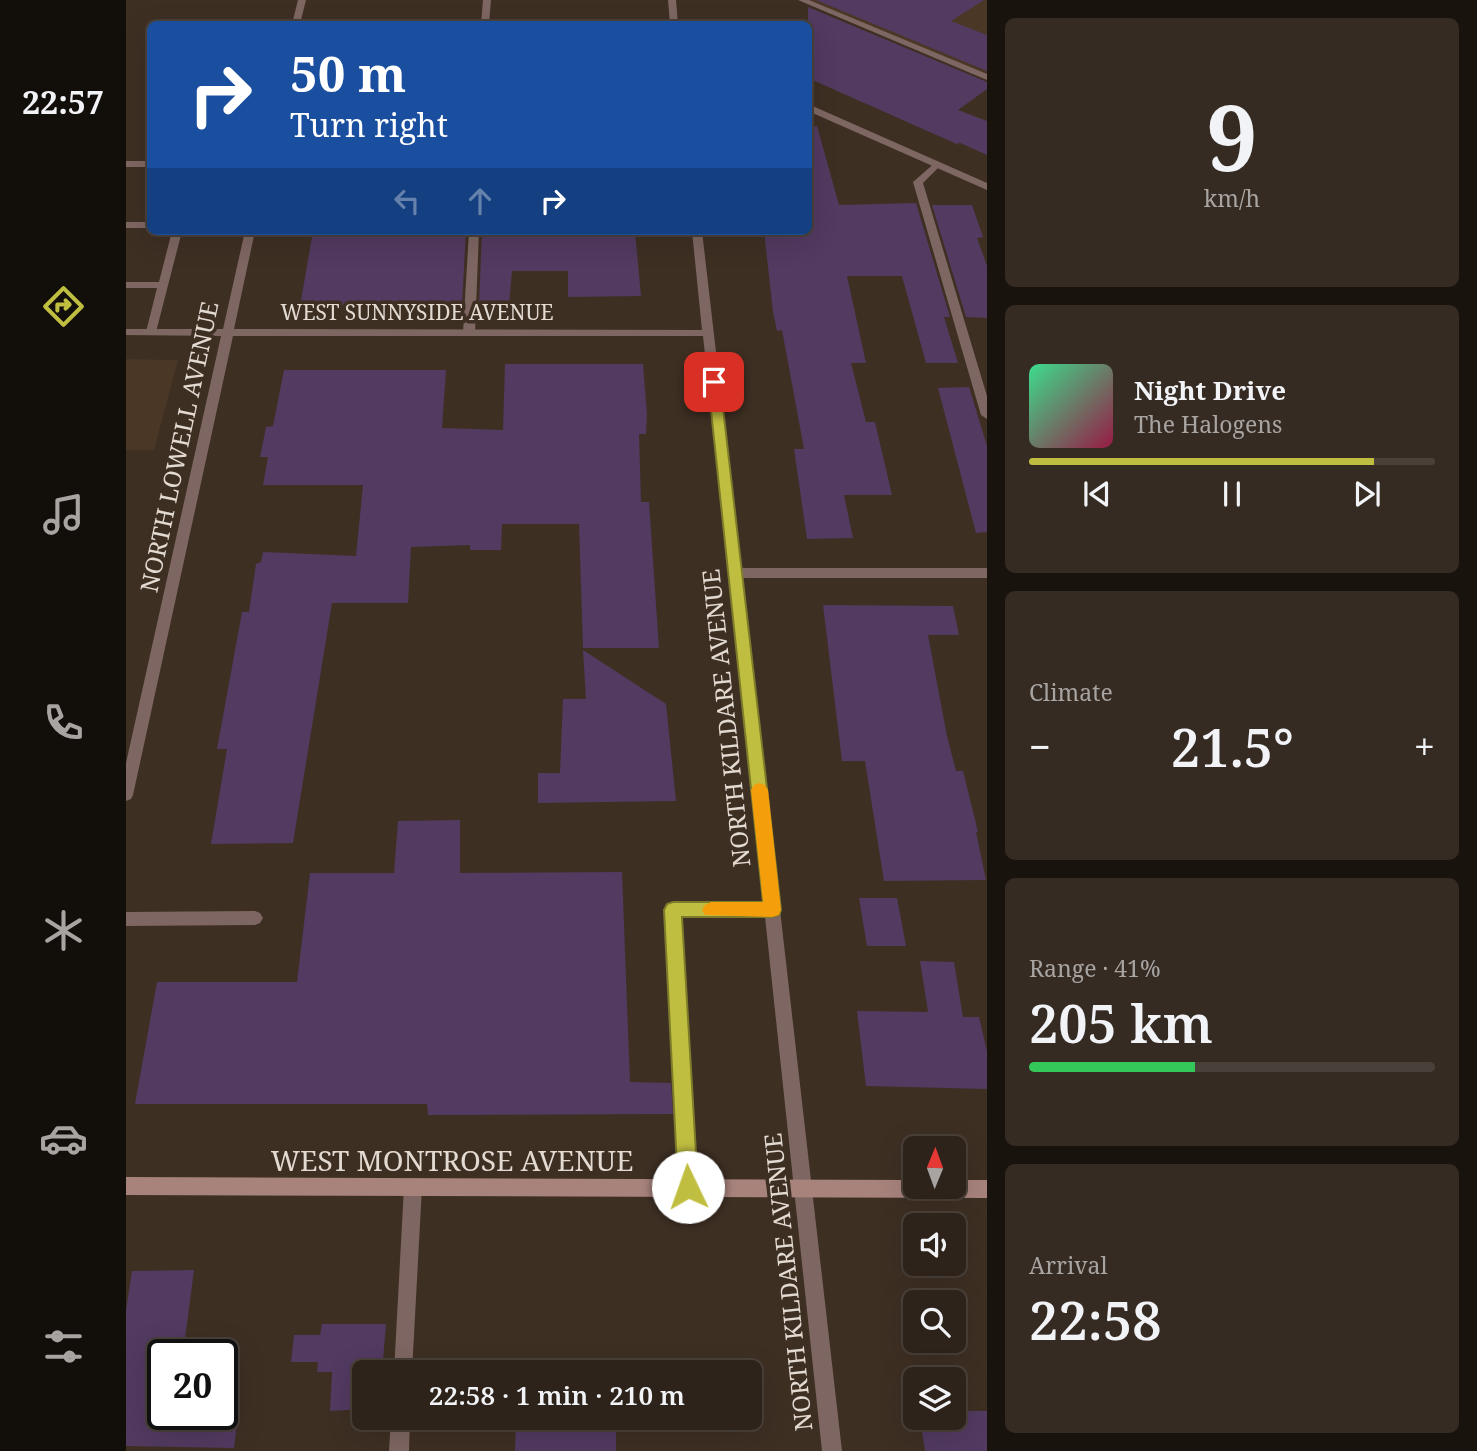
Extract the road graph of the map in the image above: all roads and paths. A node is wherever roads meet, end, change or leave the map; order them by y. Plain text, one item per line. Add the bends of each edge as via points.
1 (302, 0) edge
2 (487, 0) edge
3 (672, 0) edge
4 (802, 0) edge
5 (297, 21) edge
6 (485, 21) edge
7 (674, 21) edge
8 (987, 77) edge
9 (812, 109) edge
10 (126, 164) edge
11 (147, 164) edge
12 (937, 164) junction
13 (987, 187) edge
14 (126, 225) edge
15 (147, 225) edge
16 (176, 235) edge
17 (249, 235) edge
18 (474, 235) edge
19 (697, 235) edge
20 (126, 285) edge
21 (163, 285) junction
22 (126, 332) edge
23 (151, 332) junction
24 (227, 332) junction
25 (469, 332) junction
26 (708, 333) junction
27 (987, 415) edge
28 (735, 573) junction
29 (987, 573) edge
30 (126, 795) edge
31 (772, 910) junction
32 (255, 918) dead end
33 (126, 919) edge
34 (126, 1186) edge
35 (412, 1187) junction
36 (688, 1187) junction
37 (803, 1188) junction
38 (987, 1188) edge
39 (404, 1360) edge
40 (400, 1430) edge
41 (399, 1451) edge
42 (832, 1451) edge

1 - 5 street
2 - 6 street
3 - 7 street
4 - 8 street
9 - 12 street
10 - 11 street
12 - 13 street
12 - 27 street via 918,182
14 - 15 street
16 - 21 street
17 - 24 street, NORTH LOWELL AVENUE
18 - 25 street
19 - 26 street, NORTH KILDARE AVENUE
20 - 21 street
21 - 23 street
22 - 23 street, WEST SUNNYSIDE AVENUE
23 - 24 street, WEST SUNNYSIDE AVENUE
24 - 25 street, WEST SUNNYSIDE AVENUE
24 - 30 street, NORTH LOWELL AVENUE
25 - 26 street, WEST SUNNYSIDE AVENUE
26 - 28 street, NORTH KILDARE AVENUE
28 - 29 street
28 - 31 street, NORTH KILDARE AVENUE
31 - 36 street via 673,910
31 - 37 street, NORTH KILDARE AVENUE
32 - 33 street
34 - 35 main road, WEST MONTROSE AVENUE
35 - 36 main road, WEST MONTROSE AVENUE
35 - 39 street
36 - 37 main road, WEST MONTROSE AVENUE
37 - 38 main road, WEST MONTROSE AVENUE
37 - 42 street, NORTH KILDARE AVENUE
40 - 41 street

